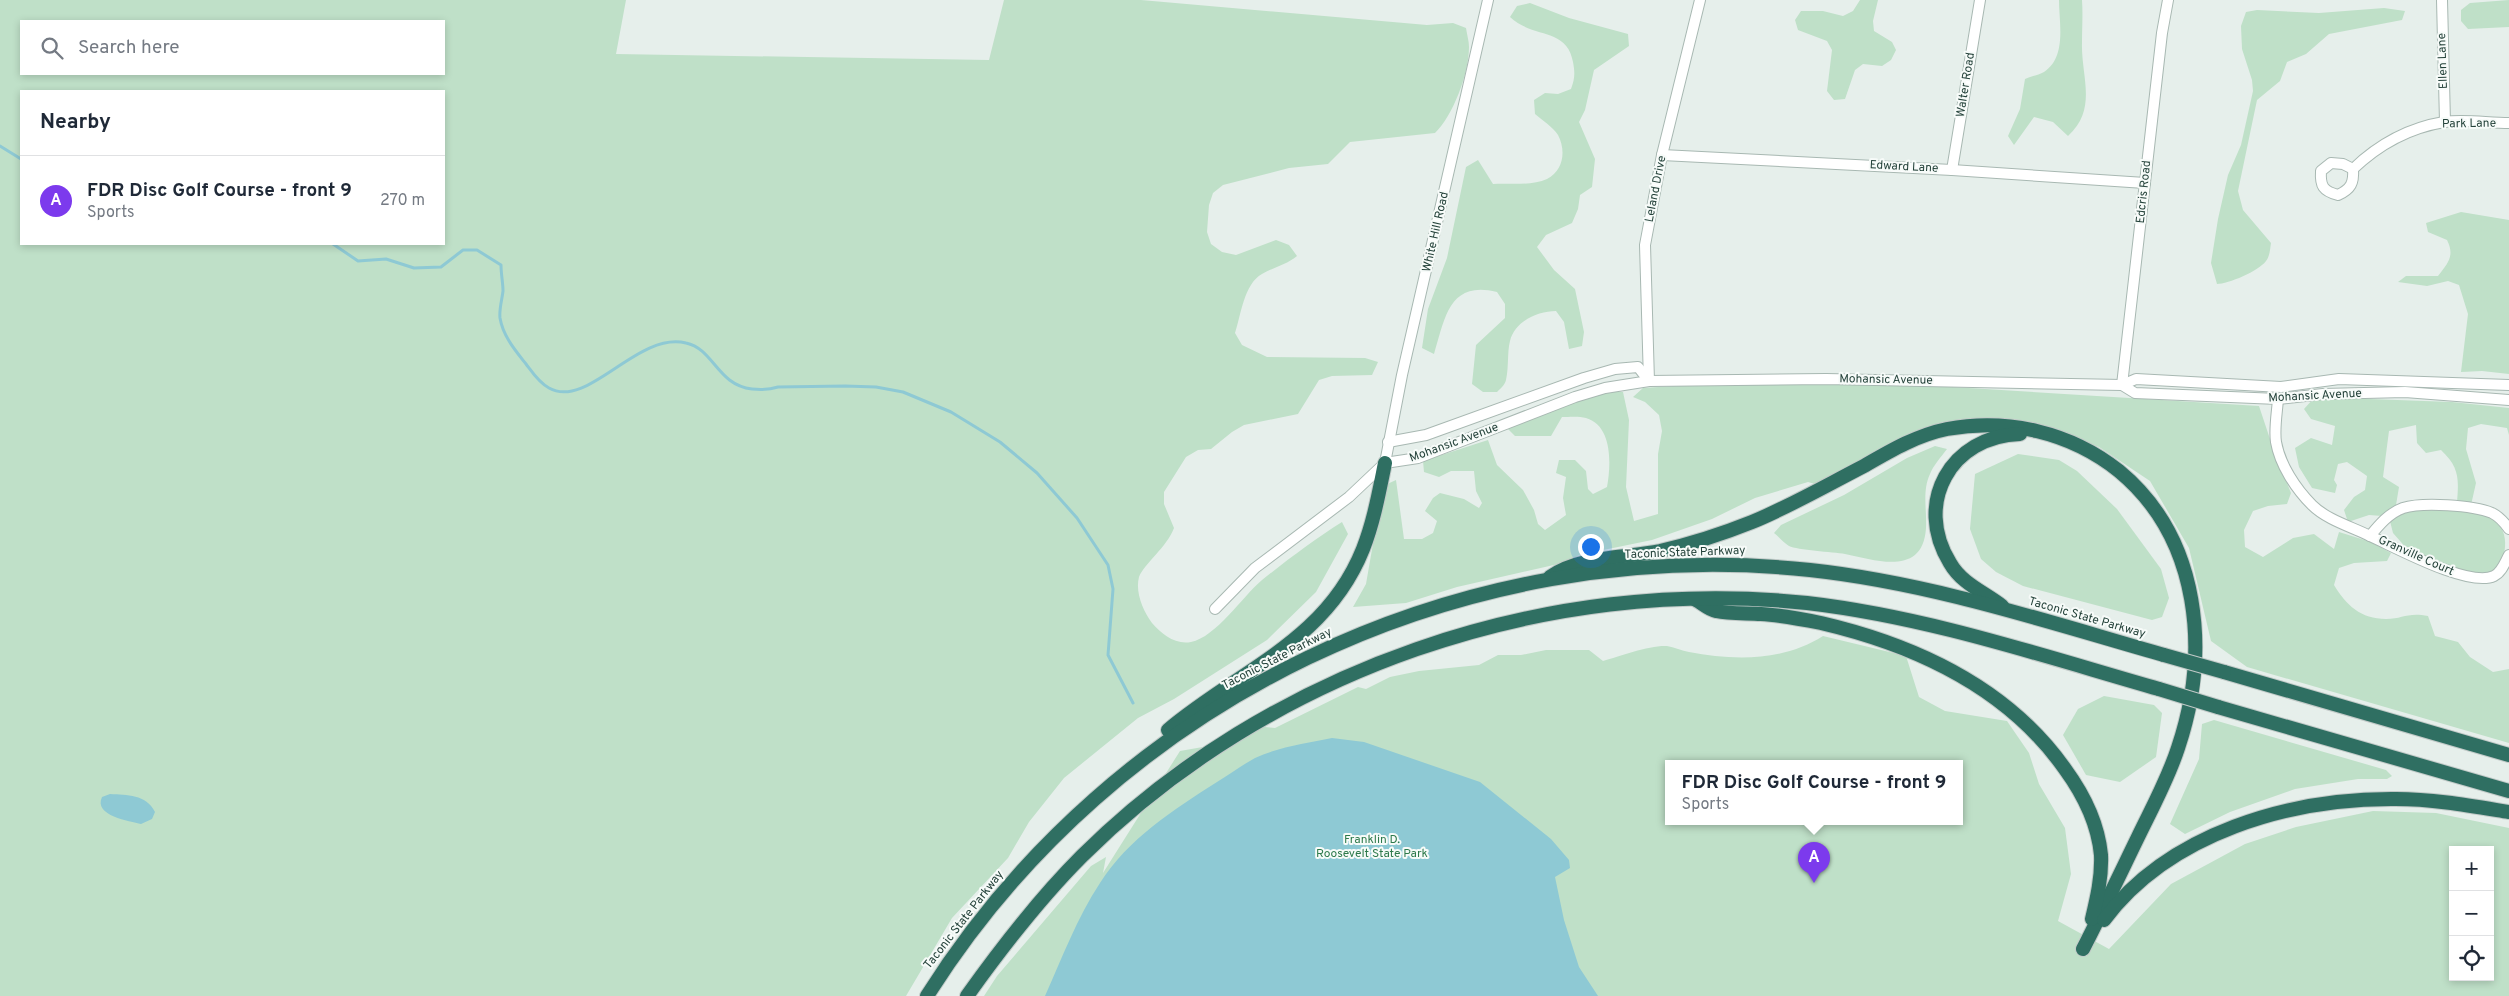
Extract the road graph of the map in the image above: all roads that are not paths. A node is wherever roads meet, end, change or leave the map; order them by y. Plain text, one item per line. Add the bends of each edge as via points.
1 (1488, 0) edge
2 (1700, 0) edge
3 (1980, 0) edge
4 (2168, 0) edge
5 (2442, 0) edge
6 (2445, 122) junction
7 (2509, 123) edge
8 (1662, 155) junction
9 (2353, 169) dead end
10 (1952, 170) junction
11 (2145, 183) junction
12 (1649, 382) junction
13 (2122, 385) junction
14 (2509, 385) edge
15 (2278, 399) junction
16 (2509, 400) edge
17 (2048, 435) junction
18 (1388, 442) junction
19 (1385, 464) junction
20 (2509, 529) edge
21 (2370, 536) junction
22 (2509, 554) edge
23 (1541, 583) junction
24 (1696, 600) junction
25 (1215, 609) dead end
26 (2010, 612) junction
27 (2509, 755) edge
28 (1126, 772) junction
29 (2509, 791) edge
30 (2509, 812) edge
31 (2083, 949) junction
32 (927, 996) edge
33 (967, 996) edge

1 - 18 street, White Hill Road
2 - 8 street, Leland Drive
3 - 10 street, Walter Road
4 - 11 street, Edcris Road
5 - 6 street, Ellen Lane
6 - 7 street, Park Lane
6 - 9 street, Park Lane via 2419,128 2373,150
8 - 10 street, Edward Lane
8 - 12 street, Leland Drive via 1645,246
10 - 11 street, Edward Lane
11 - 13 street, Edcris Road
12 - 13 street, Mohansic Avenue via 1878,379
12 - 18 street, Mohansic Avenue via 1638,368 1600,373 1426,434
12 - 19 street, Mohansic Avenue via 1620,384 1589,392 1418,458
13 - 14 street, Mohansic Avenue via 2136,379 2281,387 2339,379
13 - 15 street, Mohansic Avenue via 2135,392
15 - 16 street, Mohansic Avenue via 2323,394 2405,392
15 - 21 street, Granville Court via 2276,441 2291,478 2312,506
17 - 23 highway via 2020,427 1991,425 1933,433 1734,529 1672,548 1573,565
17 - 26 highway via 2010,434 1977,444 1952,465 1938,498 1935,516 1938,535 1950,564 1970,586
17 - 31 highway via 2080,446 2110,464 2147,500 2167,528 2180,555 2190,585 2194,615 2192,683 2178,748
18 - 19 street, White Hill Road
19 - 25 street via 1349,497 1255,568
19 - 28 highway via 1363,549 1346,584 1323,615 1285,648 1178,721
20 - 21 street, Granville Court via 2501,518 2476,509 2411,506 2400,509 2380,523
21 - 22 street, Granville Court via 2430,564 2472,578 2494,576 2503,568
23 - 26 highway, Taconic State Parkway via 1590,573 1662,566 1772,567 1881,580
23 - 28 highway, Taconic State Parkway via 1440,607 1309,656 1214,709
24 - 29 highway, bridge via 1768,600 1875,613 1970,635
24 - 31 highway via 1714,611 1800,619 1881,641 1958,674 1989,692 2015,713 2067,771 2096,829 2101,879
24 - 33 highway via 1624,604 1554,613 1484,629 1382,662 1285,707 1193,764 1109,830 1034,909
26 - 27 highway, Taconic State Parkway, bridge
28 - 32 highway, Taconic State Parkway via 1071,820 1022,871 975,927
30 - 31 highway via 2433,801 2375,799 2316,806 2255,820 2203,840 2158,867 2119,901

